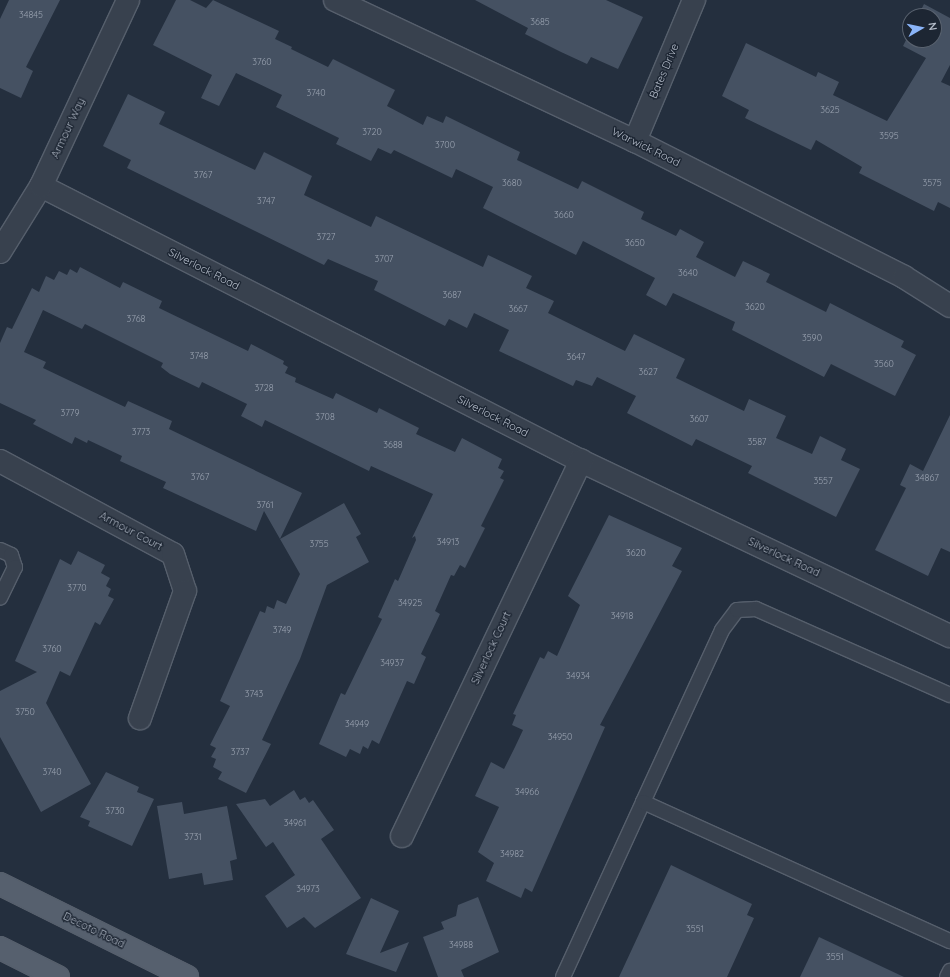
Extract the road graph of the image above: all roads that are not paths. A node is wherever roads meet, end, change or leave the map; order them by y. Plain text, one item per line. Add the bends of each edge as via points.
1 (128, 0) edge
2 (335, 0) edge
3 (694, 0) edge
4 (635, 141) junction
5 (41, 186) junction
6 (0, 252) edge
7 (950, 306) edge
8 (581, 460) junction
9 (0, 461) edge
10 (0, 550) edge
11 (0, 598) edge
12 (950, 636) edge
13 (950, 695) edge
14 (140, 718) dead end
15 (643, 802) junction
16 (402, 836) dead end
17 (0, 884) edge
18 (950, 941) edge
19 (0, 948) edge
20 (950, 971) edge
21 (58, 977) edge
22 (187, 977) edge
23 (564, 977) edge
24 (947, 977) edge

1 - 5 street, Armour Way
2 - 4 street, Warwick Road
3 - 4 street, Bates Drive
4 - 7 street, Warwick Road via 904,277
5 - 6 street, Armour Way
5 - 8 street, Silverlock Road
8 - 12 street, Silverlock Road
8 - 16 street, Silverlock Court
9 - 14 street, Armour Court via 173,554 185,591
10 - 11 lane via 11,555 15,567
13 - 15 lane via 756,609 738,610 722,630
15 - 18 lane
15 - 23 lane
17 - 22 main road, Decoto Road
19 - 21 main road
20 - 24 lane

